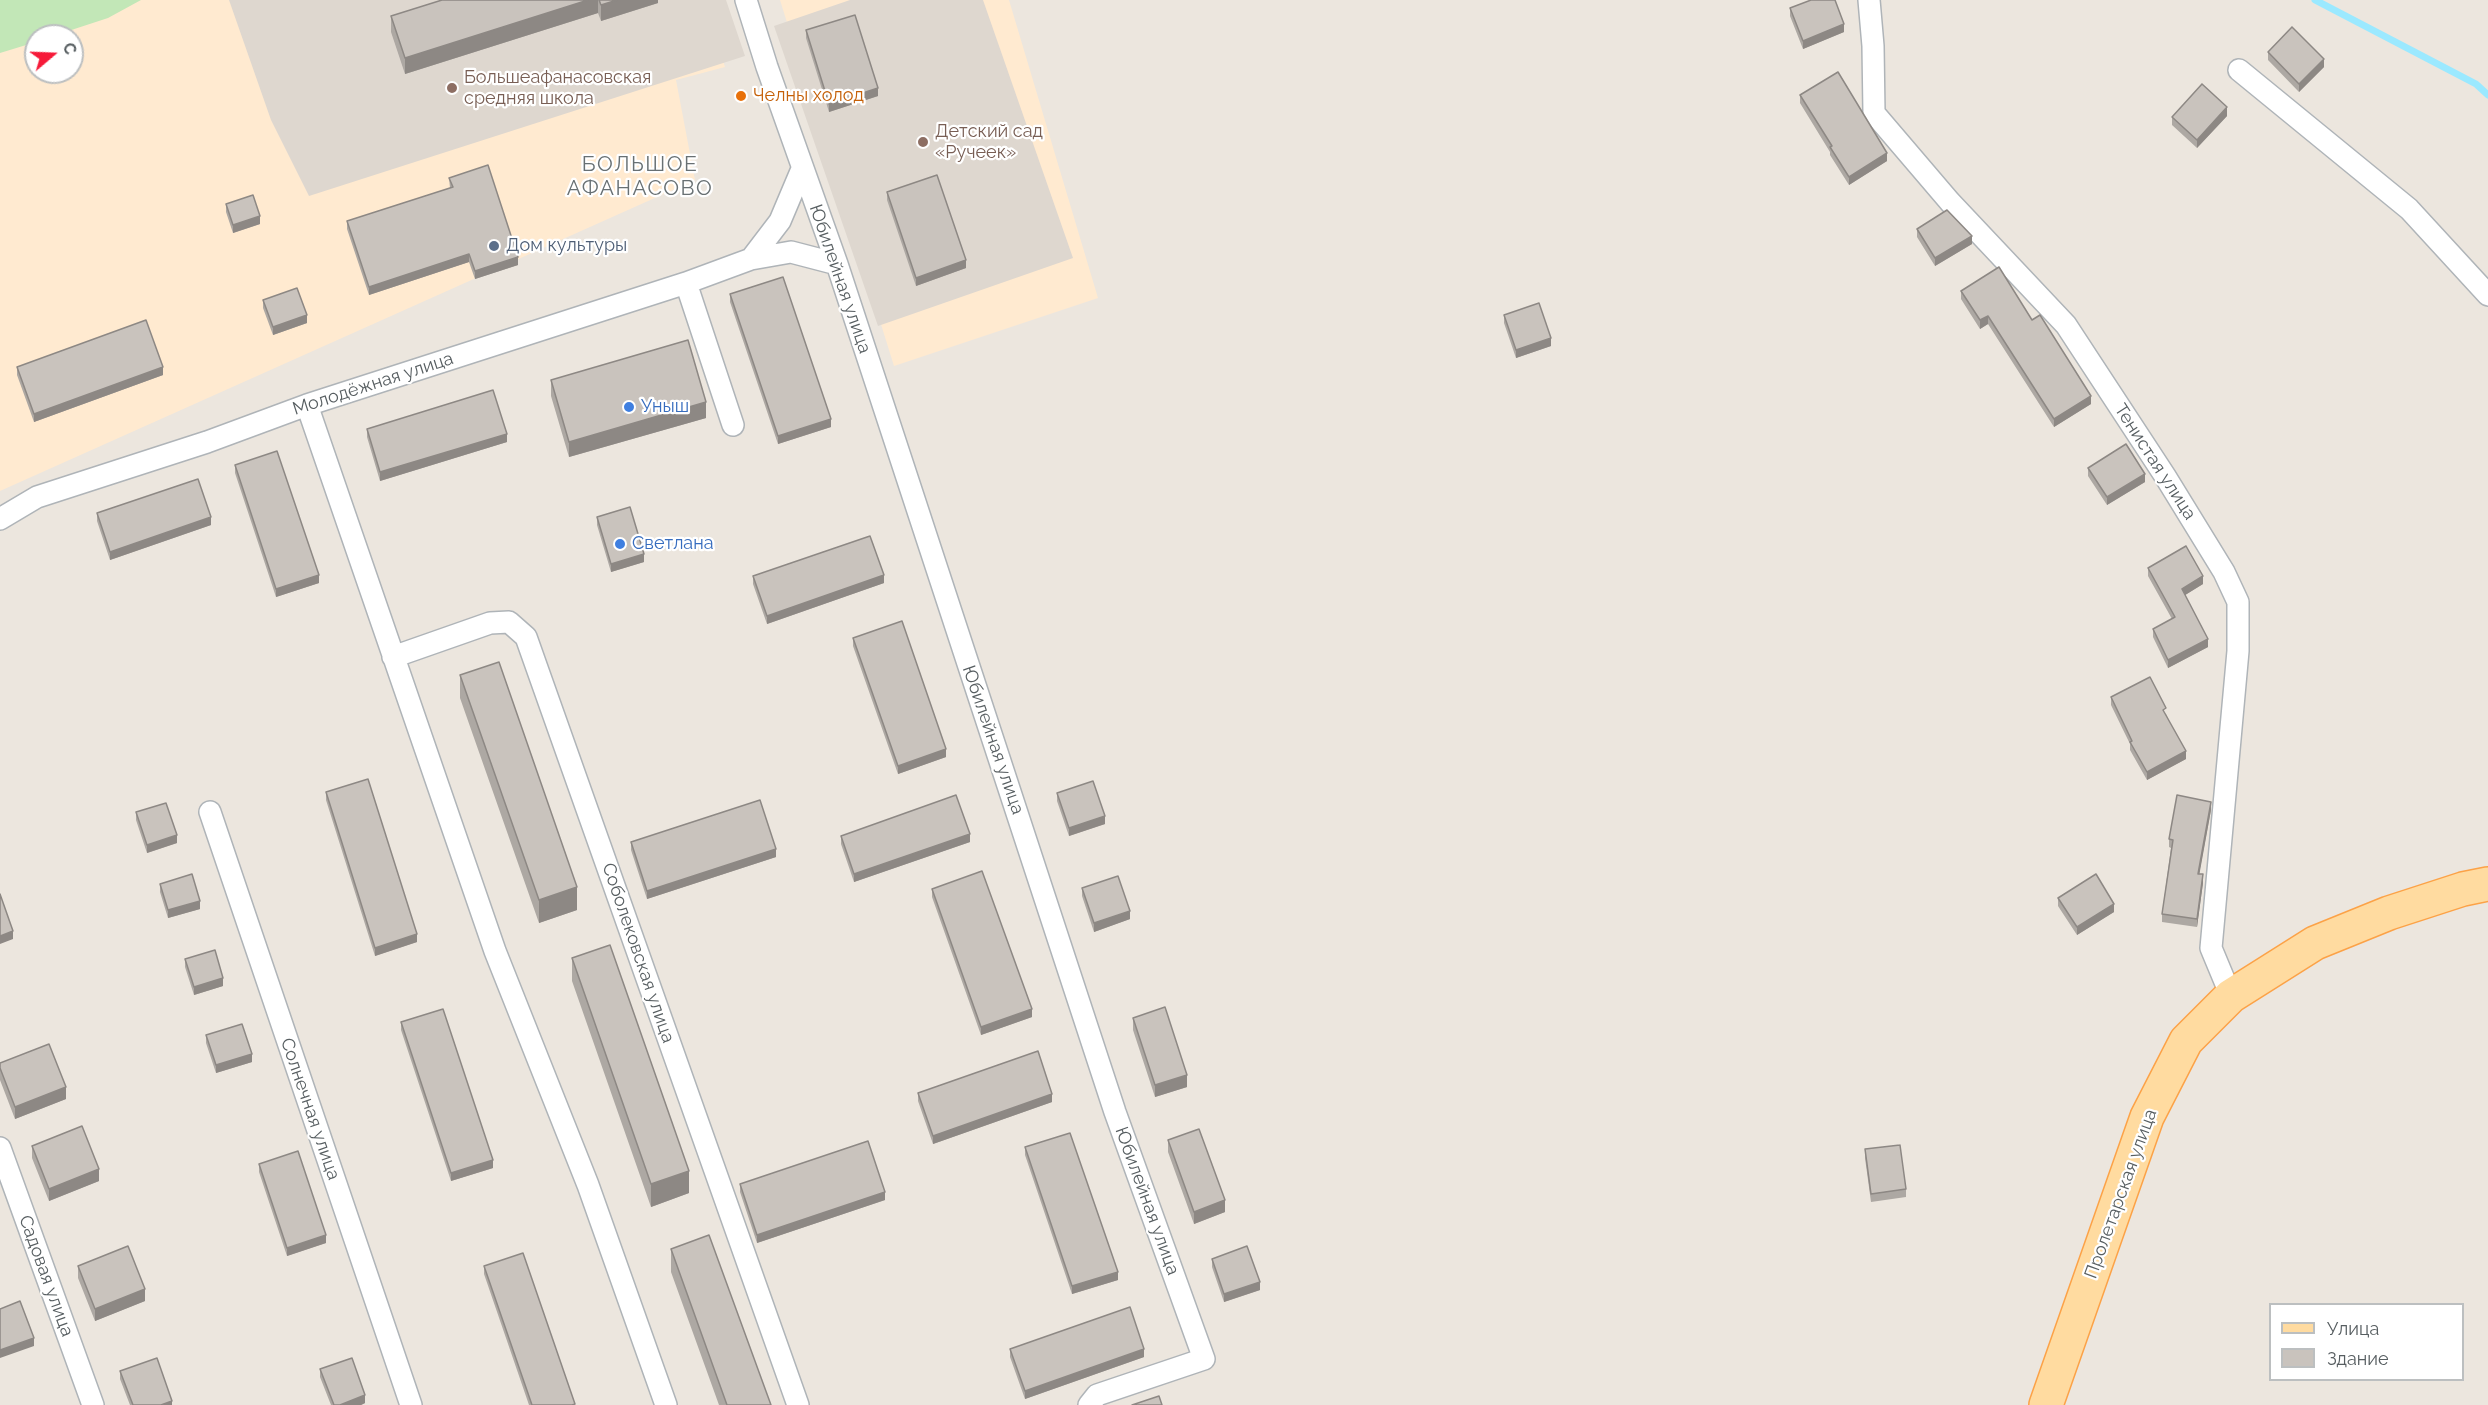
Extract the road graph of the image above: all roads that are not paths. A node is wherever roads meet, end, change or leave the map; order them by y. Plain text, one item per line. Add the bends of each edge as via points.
1 (746, 0) edge
2 (1869, 0) edge
3 (2240, 70) dead end
4 (802, 169) junction
5 (751, 259) junction
6 (837, 264) junction
7 (686, 283) junction
8 (2488, 295) edge
9 (307, 405) junction
10 (733, 425) dead end
11 (0, 519) edge
12 (393, 657) junction
13 (210, 812) dead end
14 (2488, 884) edge
15 (2231, 996) junction
16 (0, 1148) edge
17 (2049, 1404) edge
18 (93, 1405) edge
19 (411, 1405) edge
20 (666, 1405) edge
21 (798, 1405) edge
22 (1089, 1405) edge

1 - 4 street, Юбилейная улица
2 - 15 street, Тенистая улица via 1874,112 1950,202 2066,326 2166,476 2238,602 2238,651 2211,948
3 - 8 street via 2409,209
4 - 5 street via 780,221
4 - 6 street, Юбилейная улица
5 - 6 street, Молодёжная улица via 791,252
5 - 7 street, Молодёжная улица
6 - 22 street, Юбилейная улица via 1115,1112 1204,1359 1097,1395
7 - 9 street, Молодёжная улица
7 - 10 street
9 - 11 street, Молодёжная улица via 38,497
9 - 12 street
12 - 20 street via 495,951 588,1185
12 - 21 street, Соболековская улица via 490,623 509,622 526,637
13 - 19 street, Солнечная улица
14 - 15 main road, Пролетарская улица via 2389,913 2315,943
15 - 17 main road, Пролетарская улица via 2186,1041 2147,1117
16 - 18 street, Садовая улица

